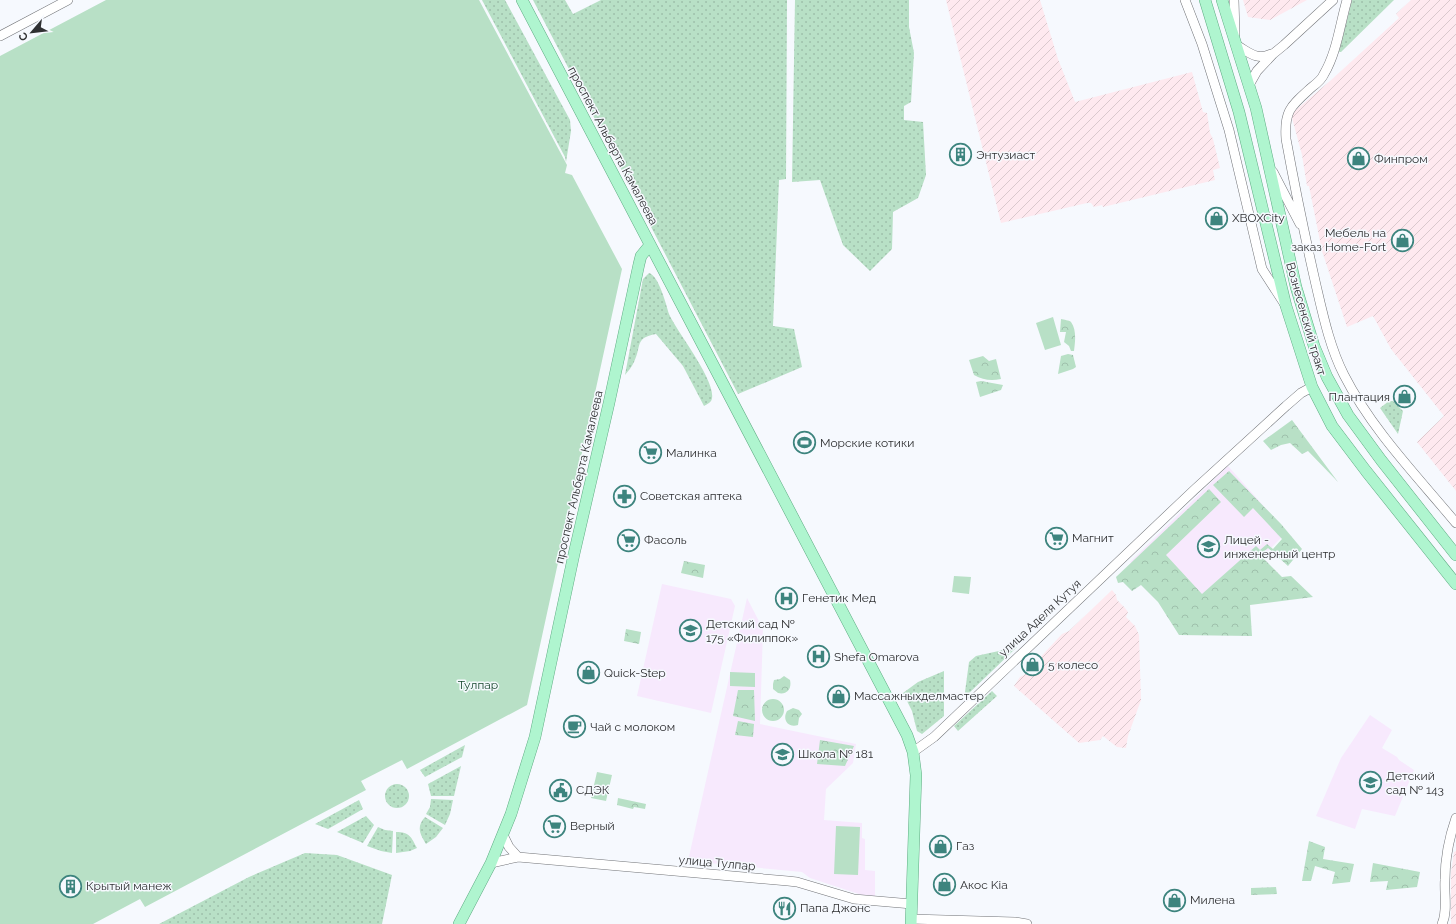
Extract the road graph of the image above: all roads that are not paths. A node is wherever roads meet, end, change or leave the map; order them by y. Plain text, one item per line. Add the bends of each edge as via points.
1 (68, 0) edge
2 (522, 0) edge
3 (1185, 0) edge
4 (1205, 0) edge
5 (1222, 0) edge
6 (1234, 0) edge
7 (1333, 0) edge
8 (1347, 0) edge
9 (0, 36) edge
10 (1236, 43) junction
11 (1273, 54) junction
12 (1249, 85) junction
13 (1269, 164) junction
14 (1304, 233) junction
15 (650, 245) junction
16 (1286, 306) junction
17 (1312, 387) junction
18 (1456, 523) edge
19 (1456, 555) edge
20 (1456, 584) edge
21 (913, 752) junction
22 (1456, 818) edge
23 (502, 835) junction
24 (518, 857) junction
25 (491, 863) junction
26 (912, 904) junction
27 (911, 922) edge
28 (460, 924) edge
29 (1027, 924) edge
30 (1442, 924) edge

1 - 9 street
2 - 15 main road, проспект Альберта Камалеева
3 - 16 street via 1229,130 1262,269
4 - 16 main road, Вознесенский тракт via 1239,112
5 - 10 main road, Вознесенский тракт
6 - 10 street
7 - 11 street
8 - 14 street via 1324,76 1291,107 1286,116 1286,139
10 - 11 street via 1254,56 1263,58
10 - 12 main road, Вознесенский тракт
11 - 12 street via 1257,71
12 - 13 main road, Вознесенский тракт
13 - 14 street
13 - 19 main road, Вознесенский тракт via 1296,287 1314,346 1327,377 1348,415
14 - 18 street via 1334,352 1344,374 1363,409
15 - 21 main road via 881,684
15 - 23 main road, проспект Альберта Камалеева via 641,256 639,264 535,737 515,804
16 - 17 main road, Вознесенский тракт
17 - 20 main road, Вознесенский тракт via 1337,432
17 - 21 street, улица Аделя Кутуя via 1286,406 1194,490 934,737
21 - 26 main road via 916,775
22 - 30 street via 1448,845 1445,915
23 - 24 street
23 - 25 main road, проспект Альберта Камалеева
24 - 25 street, улица Тулпар
24 - 26 street, улица Тулпар via 799,882 854,899
25 - 28 main road, проспект Альберта Камалеева
26 - 27 main road
27 - 29 street

